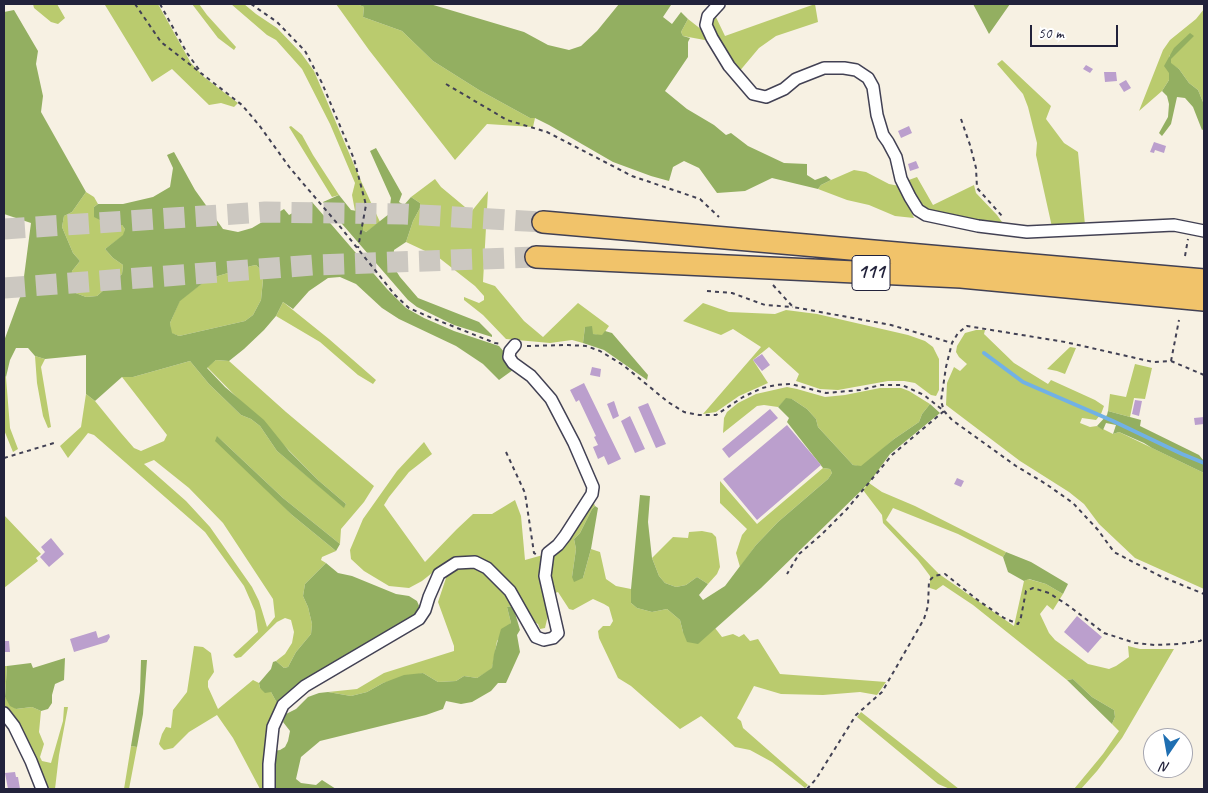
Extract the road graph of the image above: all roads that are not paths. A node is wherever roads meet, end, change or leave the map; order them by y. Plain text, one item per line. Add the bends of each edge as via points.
1 (719, 4) edge
2 (543, 222) tunnel mouth
3 (1204, 231) edge
4 (536, 257) tunnel mouth
5 (1204, 280) edge
6 (1204, 300) edge
7 (515, 345) road end
8 (4, 713) edge
9 (42, 789) edge
10 (269, 789) edge

1 - 3 street via 708,16 706,25 729,66 753,94 766,97 796,79 824,68 856,70 868,78 873,87 883,135 918,210 926,215 1027,232 1156,225
2 - 5 highway, 111
4 - 6 highway, 111 via 962,277
7 - 10 street via 509,357 541,386 550,399 593,486 592,494 565,536 548,554 545,576 558,633 544,640 536,637 510,592 487,568 475,562 456,563 439,574 419,620 305,686 283,704 273,727
8 - 9 street via 14,726

